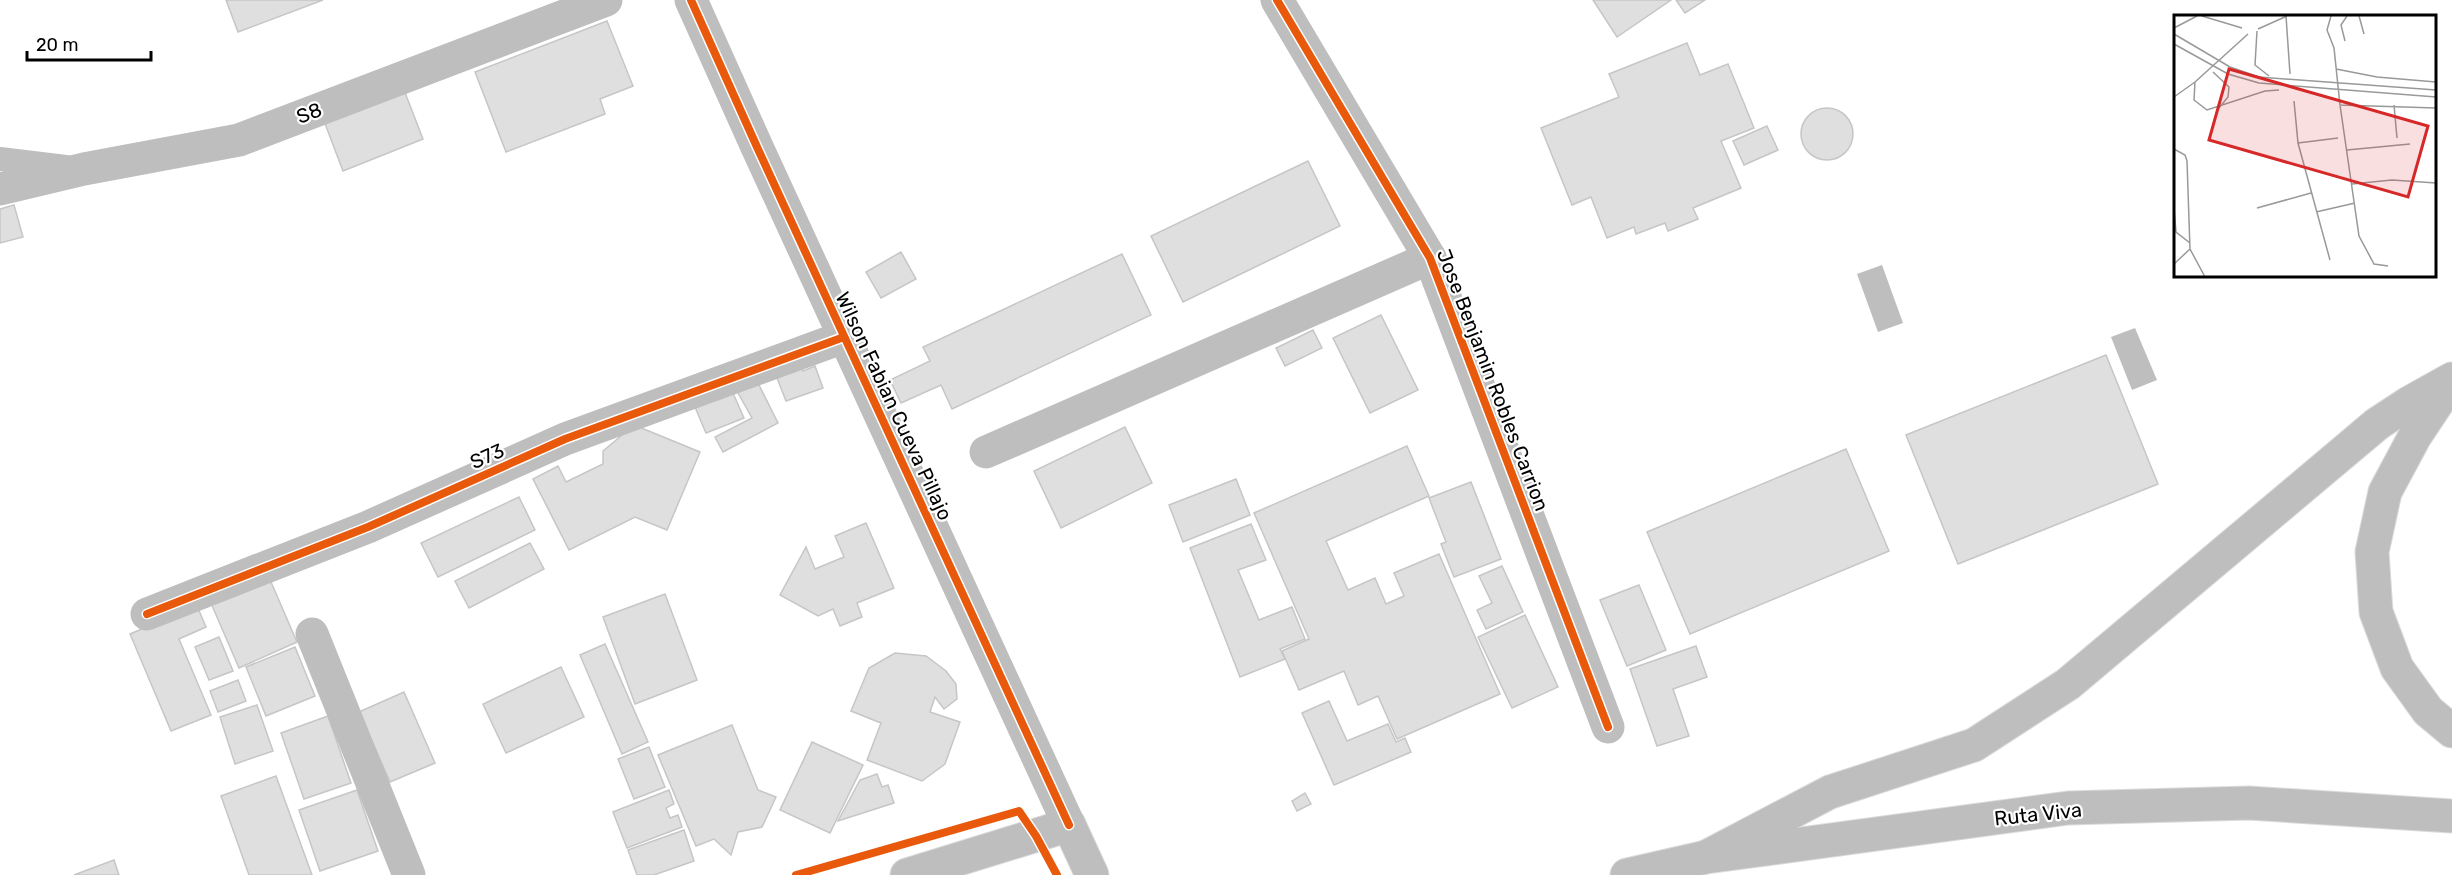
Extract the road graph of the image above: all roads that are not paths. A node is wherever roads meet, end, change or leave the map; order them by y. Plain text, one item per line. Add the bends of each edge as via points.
1 (606, 0) edge
2 (691, 0) edge
3 (1277, 0) edge
4 (0, 159) edge
5 (84, 170) junction
6 (0, 189) edge
7 (1430, 258) junction
8 (844, 337) junction
9 (2452, 380) edge
10 (986, 452) dead end
11 (147, 614) dead end
12 (312, 634) dead end
13 (1608, 727) dead end
14 (2452, 731) edge
15 (2452, 816) edge
16 (1069, 825) junction
17 (1706, 857) junction
18 (409, 875) edge
19 (907, 875) edge
20 (1092, 875) edge
21 (1627, 875) edge

1 - 5 main road, S8 via 239,140
2 - 8 main road, Wilson Fabian Cueva Pillajo
3 - 7 main road, Jose Benjamin Robles Carrion
4 - 5 lane
5 - 6 main road, S8
7 - 10 main road
7 - 13 main road, Jose Benjamin Robles Carrion
8 - 11 main road, S73 via 565,439 368,527
8 - 16 main road, Wilson Fabian Cueva Pillajo
9 - 14 main road via 2415,436 2385,492 2372,552 2376,612 2397,668 2428,711
9 - 17 main road via 2377,424 2068,684 1974,745 1830,792
12 - 18 main road
15 - 17 main road, Ruta Viva via 2249,803 2068,808
16 - 19 main road
16 - 20 main road, Wilson Fabian Cueva Pillajo
17 - 21 main road, Ruta Viva

